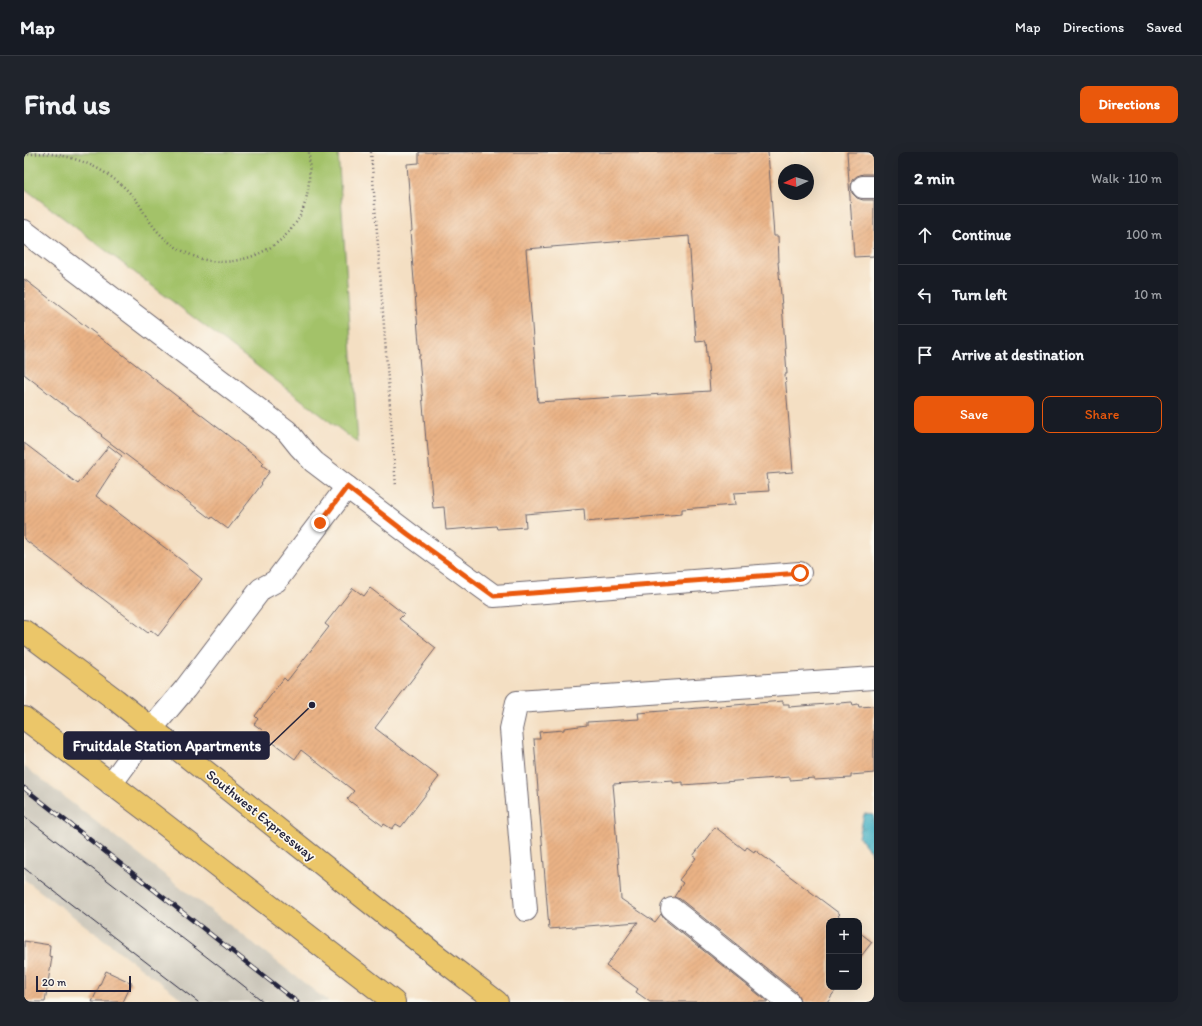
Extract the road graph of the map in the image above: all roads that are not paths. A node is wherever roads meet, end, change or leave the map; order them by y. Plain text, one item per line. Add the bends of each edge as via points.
1 (24, 232) edge
2 (347, 487) junction
3 (800, 573) dead end
4 (24, 631) edge
5 (874, 678) edge
6 (24, 718) edge
7 (152, 728) junction
8 (111, 784) junction
9 (672, 909) dead end
10 (526, 910) dead end
11 (394, 1002) edge
12 (497, 1002) edge
13 (788, 1002) edge

1 - 2 lane via 287,431 314,462
2 - 3 lane via 494,596
2 - 7 lane via 276,581 260,588 188,685
4 - 7 main road, Southwest Expressway
5 - 10 lane via 517,702 511,729
6 - 8 main road
7 - 8 lane
7 - 12 main road, Southwest Expressway
8 - 11 main road
9 - 13 lane

